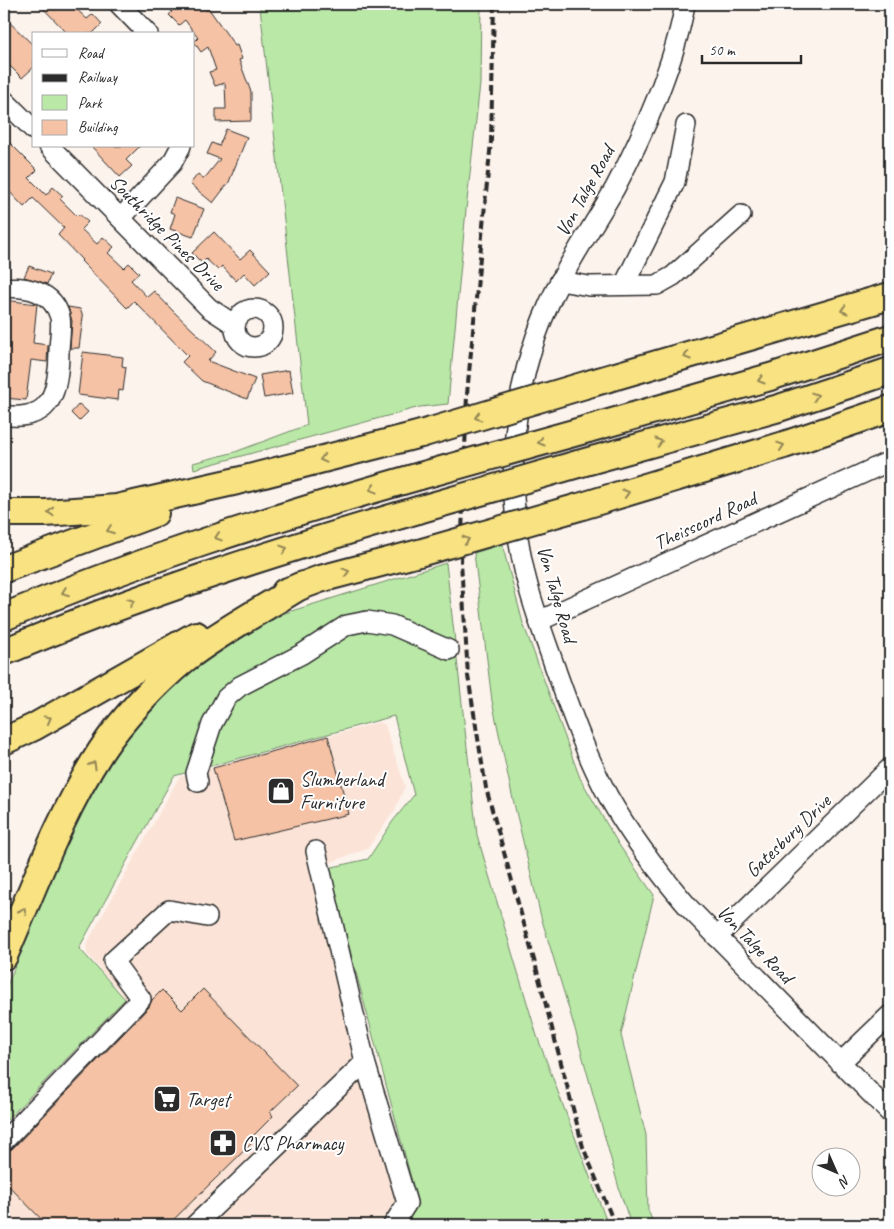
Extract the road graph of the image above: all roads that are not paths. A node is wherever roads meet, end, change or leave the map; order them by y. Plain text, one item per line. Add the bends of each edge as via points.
1 (119, 4) edge
2 (686, 4) edge
3 (146, 32) edge
4 (4, 100) edge
5 (686, 125) dead end
6 (32, 128) edge
7 (52, 148) edge
8 (180, 148) edge
9 (741, 215) dead end
10 (121, 218) junction
11 (560, 281) junction
12 (624, 285) junction
13 (4, 288) edge
14 (890, 296) edge
15 (235, 325) dead end
16 (890, 338) edge
17 (890, 371) edge
18 (890, 409) edge
19 (4, 415) edge
20 (890, 461) edge
21 (237, 481) junction
22 (4, 513) edge
23 (4, 570) edge
24 (300, 586) junction
25 (4, 617) edge
26 (539, 621) junction
27 (449, 650) dead end
28 (4, 652) edge
29 (4, 741) edge
30 (890, 768) edge
31 (198, 782) dead end
32 (316, 851) dead end
33 (207, 917) dead end
34 (716, 937) junction
35 (4, 956) edge
36 (890, 1015) edge
37 (365, 1062) junction
38 (840, 1063) junction
39 (890, 1114) edge
40 (4, 1140) edge
41 (195, 1225) edge
42 (393, 1225) edge

1 - 3 street
2 - 11 street, Von Talge Road via 674,47 639,139 615,188
4 - 6 street
5 - 12 street via 675,182
7 - 10 street, Southridge Pines Drive
8 - 10 street via 172,164
9 - 12 street via 673,276 657,285
10 - 15 street, Southridge Pines Drive via 209,308
11 - 12 street via 589,286
11 - 26 street, Von Talge Road via 529,358 514,435 517,528 525,576
13 - 19 street via 21,286 39,292 52,302 60,319 58,372 47,404 26,415
14 -> 21 highway, bridge via 421,434
16 -> 25 highway, bridge via 770,377 290,514 161,556
28 -> 17 highway, bridge via 89,618 292,547 779,408
24 -> 18 highway, bridge via 579,508
20 - 26 street, Theisscord Road
21 -> 22 highway via 117,508
21 -> 23 highway
29 -> 24 highway via 60,713 207,628
35 -> 24 highway via 73,798 102,750 124,722 140,702 185,660
26 - 34 street, Von Talge Road via 583,743 607,794 654,867
27 - 31 street via 392,625 367,621 346,625 302,654 240,686 226,698 212,724 196,772
30 - 34 street, Gatesbury Drive
32 - 37 street
33 - 40 street via 169,910 113,961 141,999
34 - 38 street, Von Talge Road
36 - 38 street
37 - 41 street
37 - 42 street via 407,1204
38 - 39 street, Von Talge Road

